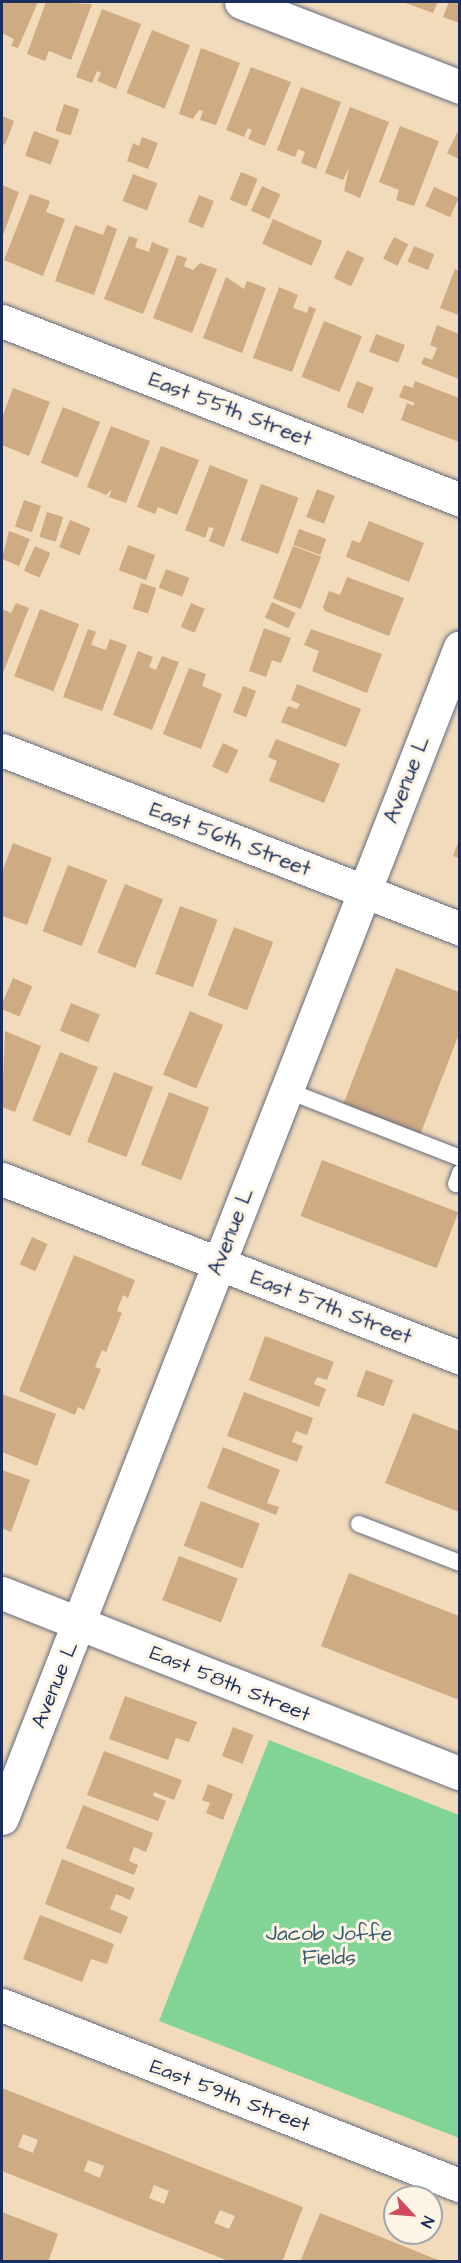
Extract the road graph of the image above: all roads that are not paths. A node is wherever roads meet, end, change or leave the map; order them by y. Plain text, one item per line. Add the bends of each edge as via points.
1 (241, 2) edge
2 (459, 87) edge
3 (2, 321) edge
4 (459, 500) edge
5 (459, 646) edge
6 (2, 750) edge
7 (364, 892) junction
8 (459, 929) edge
9 (286, 1090) junction
10 (459, 1158) edge
11 (2, 1179) edge
12 (218, 1264) junction
13 (459, 1358) edge
14 (359, 1524) dead end
15 (459, 1563) edge
16 (2, 1593) edge
17 (80, 1624) junction
18 (459, 1773) edge
19 (2, 1818) edge
20 (2, 2005) edge
21 (459, 2185) edge

1 - 2 street
3 - 4 street, East 55th Street
5 - 7 street, Avenue L
6 - 7 street, East 56th Street
7 - 8 street, East 56th Street
7 - 9 street, Avenue L
9 - 10 lane
9 - 12 street, Avenue L
11 - 12 street, East 57th Street
12 - 13 street, East 57th Street
12 - 17 street, Avenue L
14 - 15 lane
16 - 17 street, East 58th Street
17 - 18 street, East 58th Street
17 - 19 street, Avenue L
20 - 21 street, East 59th Street

